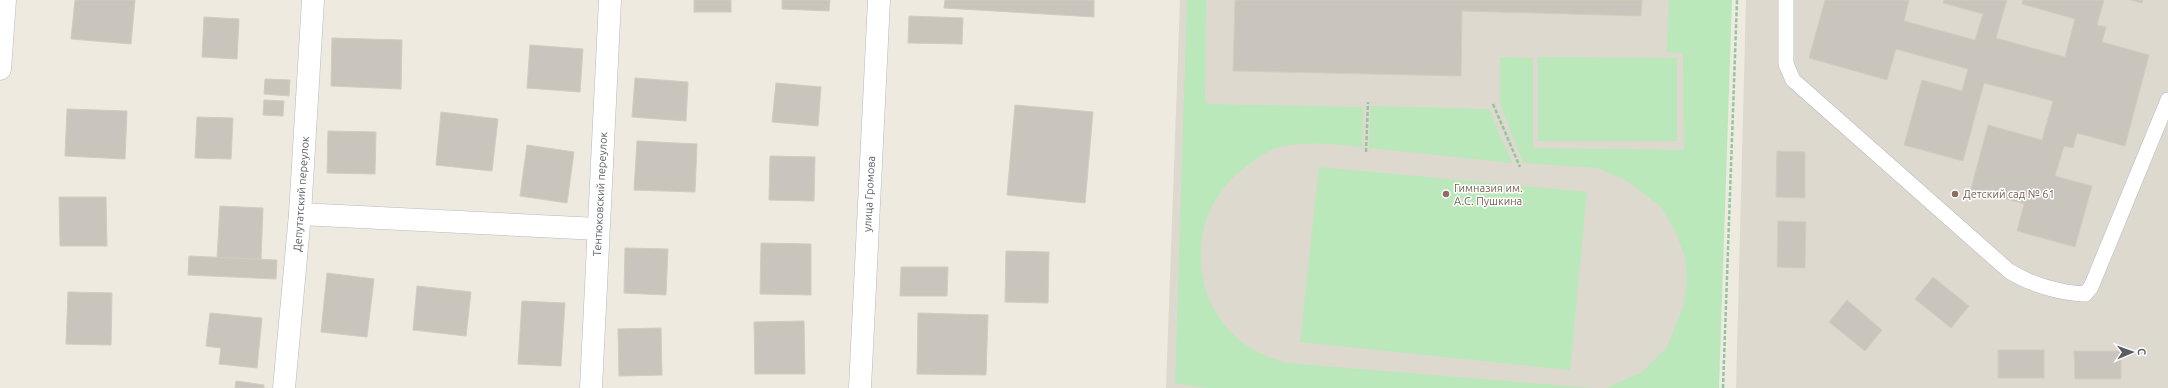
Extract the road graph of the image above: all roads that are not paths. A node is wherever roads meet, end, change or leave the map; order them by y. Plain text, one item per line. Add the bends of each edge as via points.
1 (5, 0) edge
2 (313, 0) edge
3 (610, 0) edge
4 (879, 0) edge
5 (1786, 0) edge
6 (0, 69) edge
7 (2168, 100) edge
8 (300, 214) junction
9 (598, 229) junction
10 (284, 388) edge
11 (591, 388) edge
12 (860, 388) edge

1 - 6 street
2 - 8 street, Депутатский переулок
3 - 9 street, Тентюковский переулок
4 - 12 street, улица Громова
5 - 7 lane via 1786,64 1793,80 2009,272 2024,280 2075,293 2085,294 2091,287
8 - 9 street
8 - 10 street, Депутатский переулок
9 - 11 street, Тентюковский переулок

